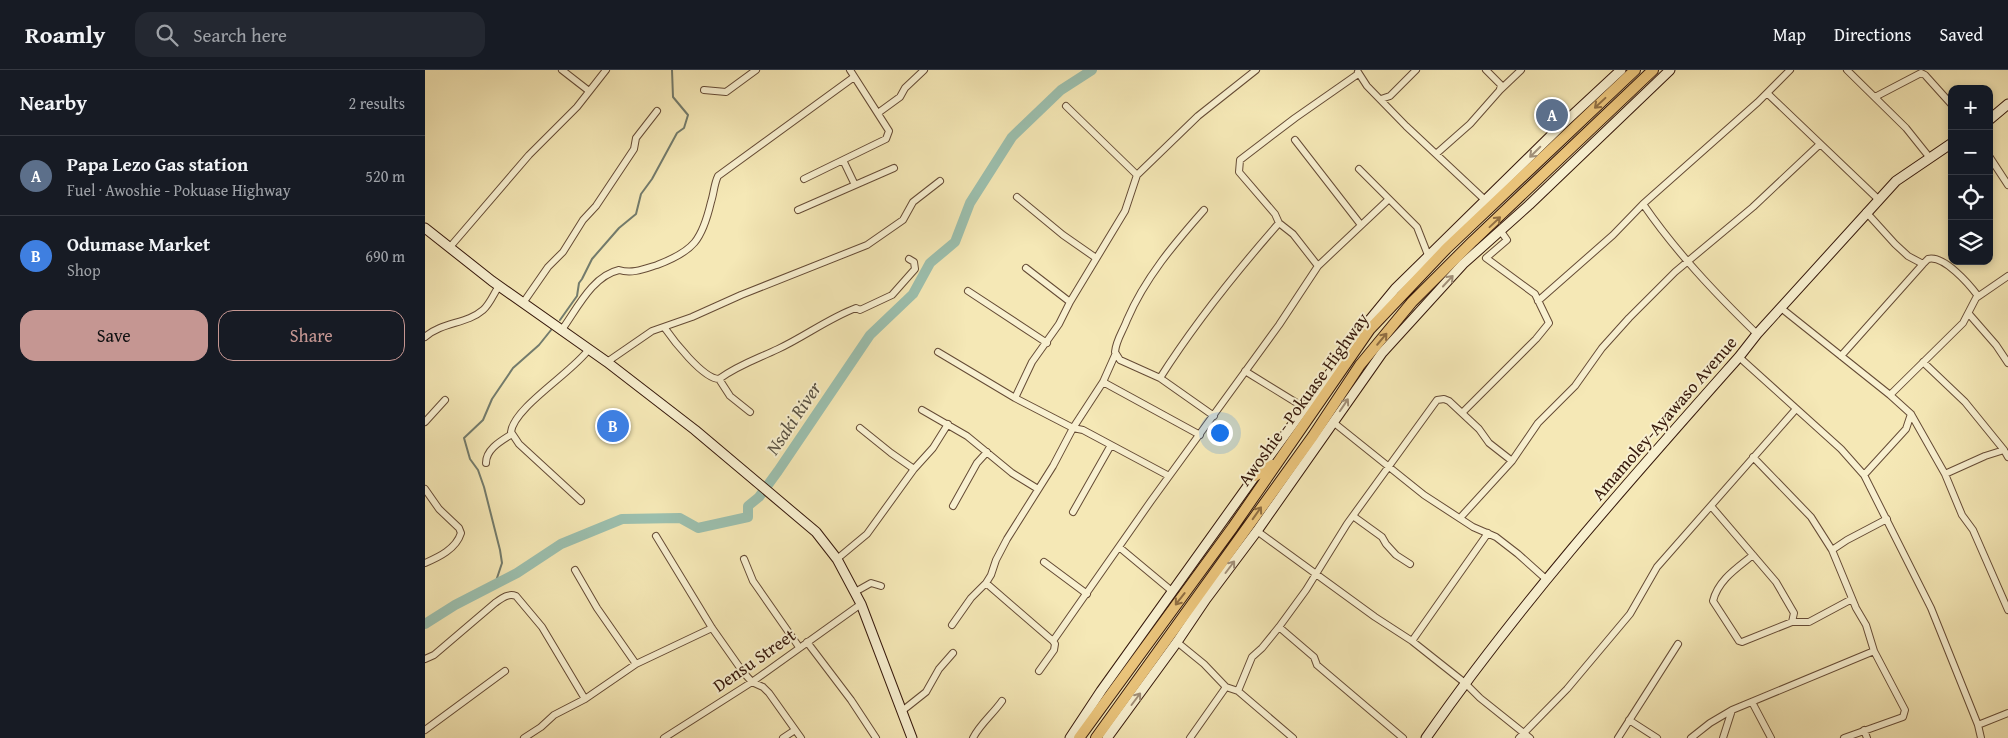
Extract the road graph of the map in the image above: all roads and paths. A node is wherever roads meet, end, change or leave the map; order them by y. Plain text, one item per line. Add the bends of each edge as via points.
1 (562, 70) edge
2 (606, 70) edge
3 (756, 70) edge
4 (850, 70) edge
5 (924, 70) edge
6 (1256, 70) edge
7 (1416, 70) edge
8 (1486, 70) edge
9 (1521, 70) edge
10 (1621, 70) edge
11 (1635, 70) edge
12 (1653, 70) edge
13 (1670, 70) edge
14 (1790, 70) edge
15 (1847, 70) edge
16 (1358, 72) edge
17 (854, 77) junction
18 (704, 90) dead end
19 (1500, 90) junction
20 (589, 91) junction
21 (1767, 93) junction
22 (1875, 97) junction
23 (1381, 100) junction
24 (1948, 101) edge
25 (2008, 104) edge
26 (1066, 106) dead end
27 (657, 111) dead end
28 (878, 113) junction
29 (1993, 117) edge
30 (1295, 140) dead end
31 (1820, 144) junction
32 (1948, 146) edge
33 (1436, 154) junction
34 (1930, 158) junction
35 (843, 160) junction
36 (1993, 162) edge
37 (895, 168) dead end
38 (1359, 169) dead end
39 (1137, 175) junction
40 (803, 179) dead end
41 (940, 181) dead end
42 (855, 185) junction
43 (2008, 185) edge
44 (1017, 197) dead end
45 (1389, 199) junction
46 (1878, 199) junction
47 (1485, 200) junction
48 (1643, 204) junction
49 (797, 210) dead end
50 (1204, 210) dead end
51 (1866, 212) junction
52 (1279, 223) junction
53 (1361, 225) junction
54 (425, 228) edge
55 (1468, 229) junction
56 (1500, 230) junction
57 (1473, 241) junction
58 (450, 247) junction
59 (1428, 255) junction
60 (1096, 258) junction
61 (909, 259) dead end
62 (1688, 262) junction
63 (1923, 264) junction
64 (1318, 266) junction
65 (1025, 268) dead end
66 (2008, 276) edge
67 (499, 286) junction
68 (968, 291) dead end
69 (1978, 296) junction
70 (1538, 301) junction
71 (1070, 302) junction
72 (523, 303) junction
73 (1781, 308) junction
74 (1969, 314) junction
75 (664, 327) junction
76 (429, 330) edge
77 (561, 331) junction
78 (1757, 334) junction
79 (425, 337) edge
80 (1047, 343) junction
81 (589, 349) junction
82 (938, 352) dead end
83 (2005, 353) edge
84 (1115, 355) junction
85 (1841, 356) junction
86 (1739, 357) junction
87 (607, 362) junction
88 (1923, 362) junction
89 (2008, 363) edge
90 (1245, 371) junction
91 (1160, 378) junction
92 (719, 379) junction
93 (1103, 382) junction
94 (1890, 394) junction
95 (1015, 398) junction
96 (445, 400) dead end
97 (1305, 408) junction
98 (1796, 409) junction
99 (922, 410) dead end
100 (750, 412) dead end
101 (1463, 413) junction
102 (1911, 414) junction
103 (1214, 416) junction
104 (425, 422) edge
105 (1333, 422) junction
106 (948, 424) junction
107 (860, 428) dead end
108 (1073, 428) junction
109 (512, 434) junction
110 (1201, 435) junction
111 (1111, 445) junction
112 (2005, 450) edge
113 (987, 452) junction
114 (1753, 457) junction
115 (2008, 457) edge
116 (1512, 461) junction
117 (486, 463) dead end
118 (1275, 464) junction
119 (1388, 468) junction
120 (914, 469) junction
121 (1945, 474) junction
122 (1865, 475) junction
123 (1169, 476) junction
124 (1255, 476) junction
125 (425, 489) edge
126 (1038, 489) junction
127 (581, 501) dead end
128 (953, 506) dead end
129 (1711, 506) junction
130 (1073, 512) dead end
131 (1353, 516) junction
132 (1460, 518) junction
133 (1887, 519) junction
134 (1257, 531) junction
135 (1488, 534) junction
136 (656, 536) dead end
137 (1119, 547) junction
138 (1832, 550) junction
139 (1753, 555) junction
140 (744, 559) dead end
141 (837, 559) junction
142 (1043, 562) dead end
143 (425, 563) edge
144 (1410, 564) dead end
145 (575, 570) dead end
146 (1315, 573) junction
147 (1547, 580) junction
148 (986, 583) junction
149 (881, 586) dead end
150 (855, 592) junction
151 (1173, 592) junction
152 (1087, 594) junction
153 (1852, 599) junction
154 (861, 604) junction
155 (2008, 610) edge
156 (1792, 622) junction
157 (952, 625) dead end
158 (1279, 627) junction
159 (712, 628) junction
160 (1053, 641) junction
161 (1412, 641) junction
162 (807, 642) junction
163 (1177, 642) junction
164 (1678, 644) dead end
165 (799, 647) junction
166 (1874, 651) junction
167 (953, 653) dead end
168 (425, 659) edge
169 (636, 664) junction
170 (505, 671) dead end
171 (1039, 671) dead end
172 (752, 682) junction
173 (1465, 682) junction
174 (1225, 687) junction
175 (1238, 691) junction
176 (585, 699) junction
177 (1002, 701) dead end
178 (1752, 702) junction
179 (1732, 710) junction
180 (902, 711) junction
181 (2008, 713) edge
182 (1629, 720) junction
183 (1978, 725) junction
184 (425, 730) edge
185 (795, 730) junction
186 (1864, 730) junction
187 (1285, 732) junction
188 (1521, 735) edge
189 (524, 738) edge
190 (664, 738) edge
191 (783, 738) edge
192 (801, 738) edge
193 (876, 738) edge
194 (912, 738) edge
195 (973, 738) edge
196 (1070, 738) edge
197 (1079, 738) edge
198 (1096, 738) edge
199 (1107, 738) edge
200 (1190, 738) edge
201 (1281, 738) edge
202 (1293, 738) edge
203 (1403, 738) edge
204 (1427, 738) edge
205 (1530, 738) edge
206 (1617, 738) edge
207 (1657, 738) edge
208 (1691, 738) edge
209 (1723, 738) edge
210 (1771, 738) edge
211 (1843, 738) edge
212 (1867, 738) edge
213 (1981, 738) edge

1 - 20 street
2 - 20 street
3 - 18 street via 726,92
4 - 17 street
5 - 28 street via 905,88 901,97
6 - 39 street via 1198,116
7 - 23 street via 1390,96
8 - 19 street via 1499,81
9 - 19 street
10 -> 47 street
11 -> 55 main road, Awoshie - Pokuase Highway
57 -> 12 main road, Awoshie - Pokuase Highway
13 - 56 street
14 - 21 street
15 - 22 street
16 - 23 street
16 - 52 street via 1240,160 1239,172
17 - 28 street
17 - 77 street via 718,176 708,217 697,240 688,250 643,270 619,270 604,275 595,282
19 - 33 street via 1470,124
20 - 58 street
21 - 31 street
21 - 48 street
22 - 24 street via 1921,73
22 - 34 street
23 - 33 street
25 - 29 street
26 - 39 street
27 - 72 street via 636,138 634,149 596,206
28 - 35 street via 889,131 886,140
30 - 53 street
31 - 46 street
31 - 62 street
32 - 34 street, Amamoley-Ayawaso Avenue
33 - 47 street
34 - 46 street, Amamoley-Ayawaso Avenue via 1908,172
35 - 40 street
35 - 42 street
36 - 43 street
37 - 42 street
38 - 45 street
39 - 60 street via 1125,210
41 - 75 street via 913,202 903,220 867,245
42 - 49 street
44 - 60 street
45 - 53 street
45 - 59 street via 1417,226
46 - 51 street, Amamoley-Ayawaso Avenue
47 - 59 street
48 - 62 street
48 - 70 street
50 - 84 street via 1151,276 1130,311 1116,343
51 - 63 street via 1908,256
51 - 73 street, Amamoley-Ayawaso Avenue
52 - 64 street via 1293,234
52 - 91 street via 1190,333
53 - 64 street
54 - 58 street
55 - 57 main road
55 - 118 main road, Awoshie - Pokuase Highway via 1370,329
56 - 70 street via 1507,240 1486,258 1535,294
105 -> 56 street via 1381,353 1463,264
198 -> 57 main road, Awoshie - Pokuase Highway via 1313,436 1360,365 1412,302
58 - 67 street
59 - 97 street via 1363,328
60 - 71 street
61 - 92 street via 914,262 915,269 892,296 860,310 856,308 842,313 777,350 733,368
62 - 78 street
62 - 116 street via 1602,348 1575,386 1538,423
63 - 69 street via 1928,259 1939,259
63 - 85 street
64 - 90 street
65 - 71 street
66 - 69 street
67 - 72 street
67 - 76 street via 484,309 472,317
68 - 80 street
69 - 74 street
70 - 101 street via 1549,323
71 - 80 street
72 - 77 street
73 - 78 street, Amamoley-Ayawaso Avenue
73 - 85 street
74 - 83 street
74 - 88 street
75 - 87 street via 640,338
75 - 92 street via 678,346 711,378
76 - 79 street
77 - 81 street
78 - 86 street, Amamoley-Ayawaso Avenue
80 - 95 street via 1032,362
81 - 87 street
81 - 109 street via 582,360 541,393 518,417 511,427
82 - 95 street
83 - 89 street
84 - 91 street
84 - 93 street
85 - 94 street
86 - 98 street
86 - 147 street, Amamoley-Ayawaso Avenue
87 - 141 street via 774,495 815,532
88 - 94 street
88 - 112 street via 1965,402
90 - 97 street
90 - 103 street
91 - 103 street
92 - 100 street via 730,396
93 - 108 street
93 - 110 street
94 - 102 street
95 - 108 street
96 - 104 street
97 - 124 street
98 - 114 street
98 - 122 street
99 - 106 street
101 - 116 street via 1489,443
101 - 119 street via 1449,401 1437,400
102 - 121 street
102 - 122 street via 1905,429
103 - 110 street
105 - 119 street
105 - 134 street
106 - 113 street
106 - 120 street
107 - 120 street
108 - 111 street
108 - 126 street
109 - 117 street via 486,455
109 - 127 street
110 - 123 street
111 - 123 street
111 - 130 street
112 - 115 street
112 - 121 street
113 - 126 street
113 - 128 street via 977,463
114 - 129 street
114 - 138 street via 1811,518
116 - 132 street
118 - 124 main road
118 -> 197 main road, Awoshie - Pokuase Highway
119 - 131 street
119 - 132 street
120 - 141 street via 867,534
121 - 155 street
122 - 133 street
123 - 137 street
124 - 151 street
125 - 143 street via 461,533 447,552
126 - 148 street via 1007,539
129 - 139 street
129 - 188 street via 1657,567 1630,614 1567,689
131 - 144 street
131 - 146 street
132 - 135 street
133 - 138 street
133 - 183 street via 1939,626
134 - 146 street
163 -> 134 street
135 - 147 street via 1518,554
135 - 161 street
136 - 159 street
137 - 151 street
137 - 152 street
138 - 153 street
139 - 156 street via 1794,613
139 - 156 street via 1721,583 1715,592 1715,607 1742,642
140 - 165 street via 753,581
141 - 150 street
142 - 152 street
145 - 169 street
146 - 158 street
146 - 161 street
147 - 173 street, Amamoley-Ayawaso Avenue
148 - 157 street
148 - 160 street
149 - 150 street via 871,584
150 - 154 street
151 - 196 street
152 - 160 street
153 - 156 street via 1809,622
153 - 166 street via 1866,625
154 - 162 street, Densu Street
154 - 180 street
158 - 175 street via 1252,657
158 - 203 street via 1314,656 1317,665
159 - 169 street
159 - 172 street
160 - 171 street via 1055,647
161 - 173 street
162 - 165 street, Densu Street
162 - 193 street
163 - 174 street
199 -> 163 street
164 - 182 street
165 - 172 street, Densu Street
166 - 178 street
166 - 186 street via 1905,710 1903,717
167 - 180 street via 926,692
168 - 176 street via 512,594 542,627
169 - 176 street
170 - 184 street
172 - 185 street via 763,687
172 - 190 street, Densu Street
173 - 188 street
173 - 204 street, Amamoley-Ayawaso Avenue
174 - 175 street
174 - 200 street
175 - 187 street
176 - 189 street via 554,715
177 - 195 street
178 - 179 street
178 - 210 street
179 - 208 street
179 - 209 street
180 - 194 street
181 - 183 street
182 - 206 street
182 - 207 street
183 - 213 street
185 - 191 street
185 - 192 street
186 - 211 street
186 - 212 street
187 - 201 street
187 - 202 street
188 - 205 street

